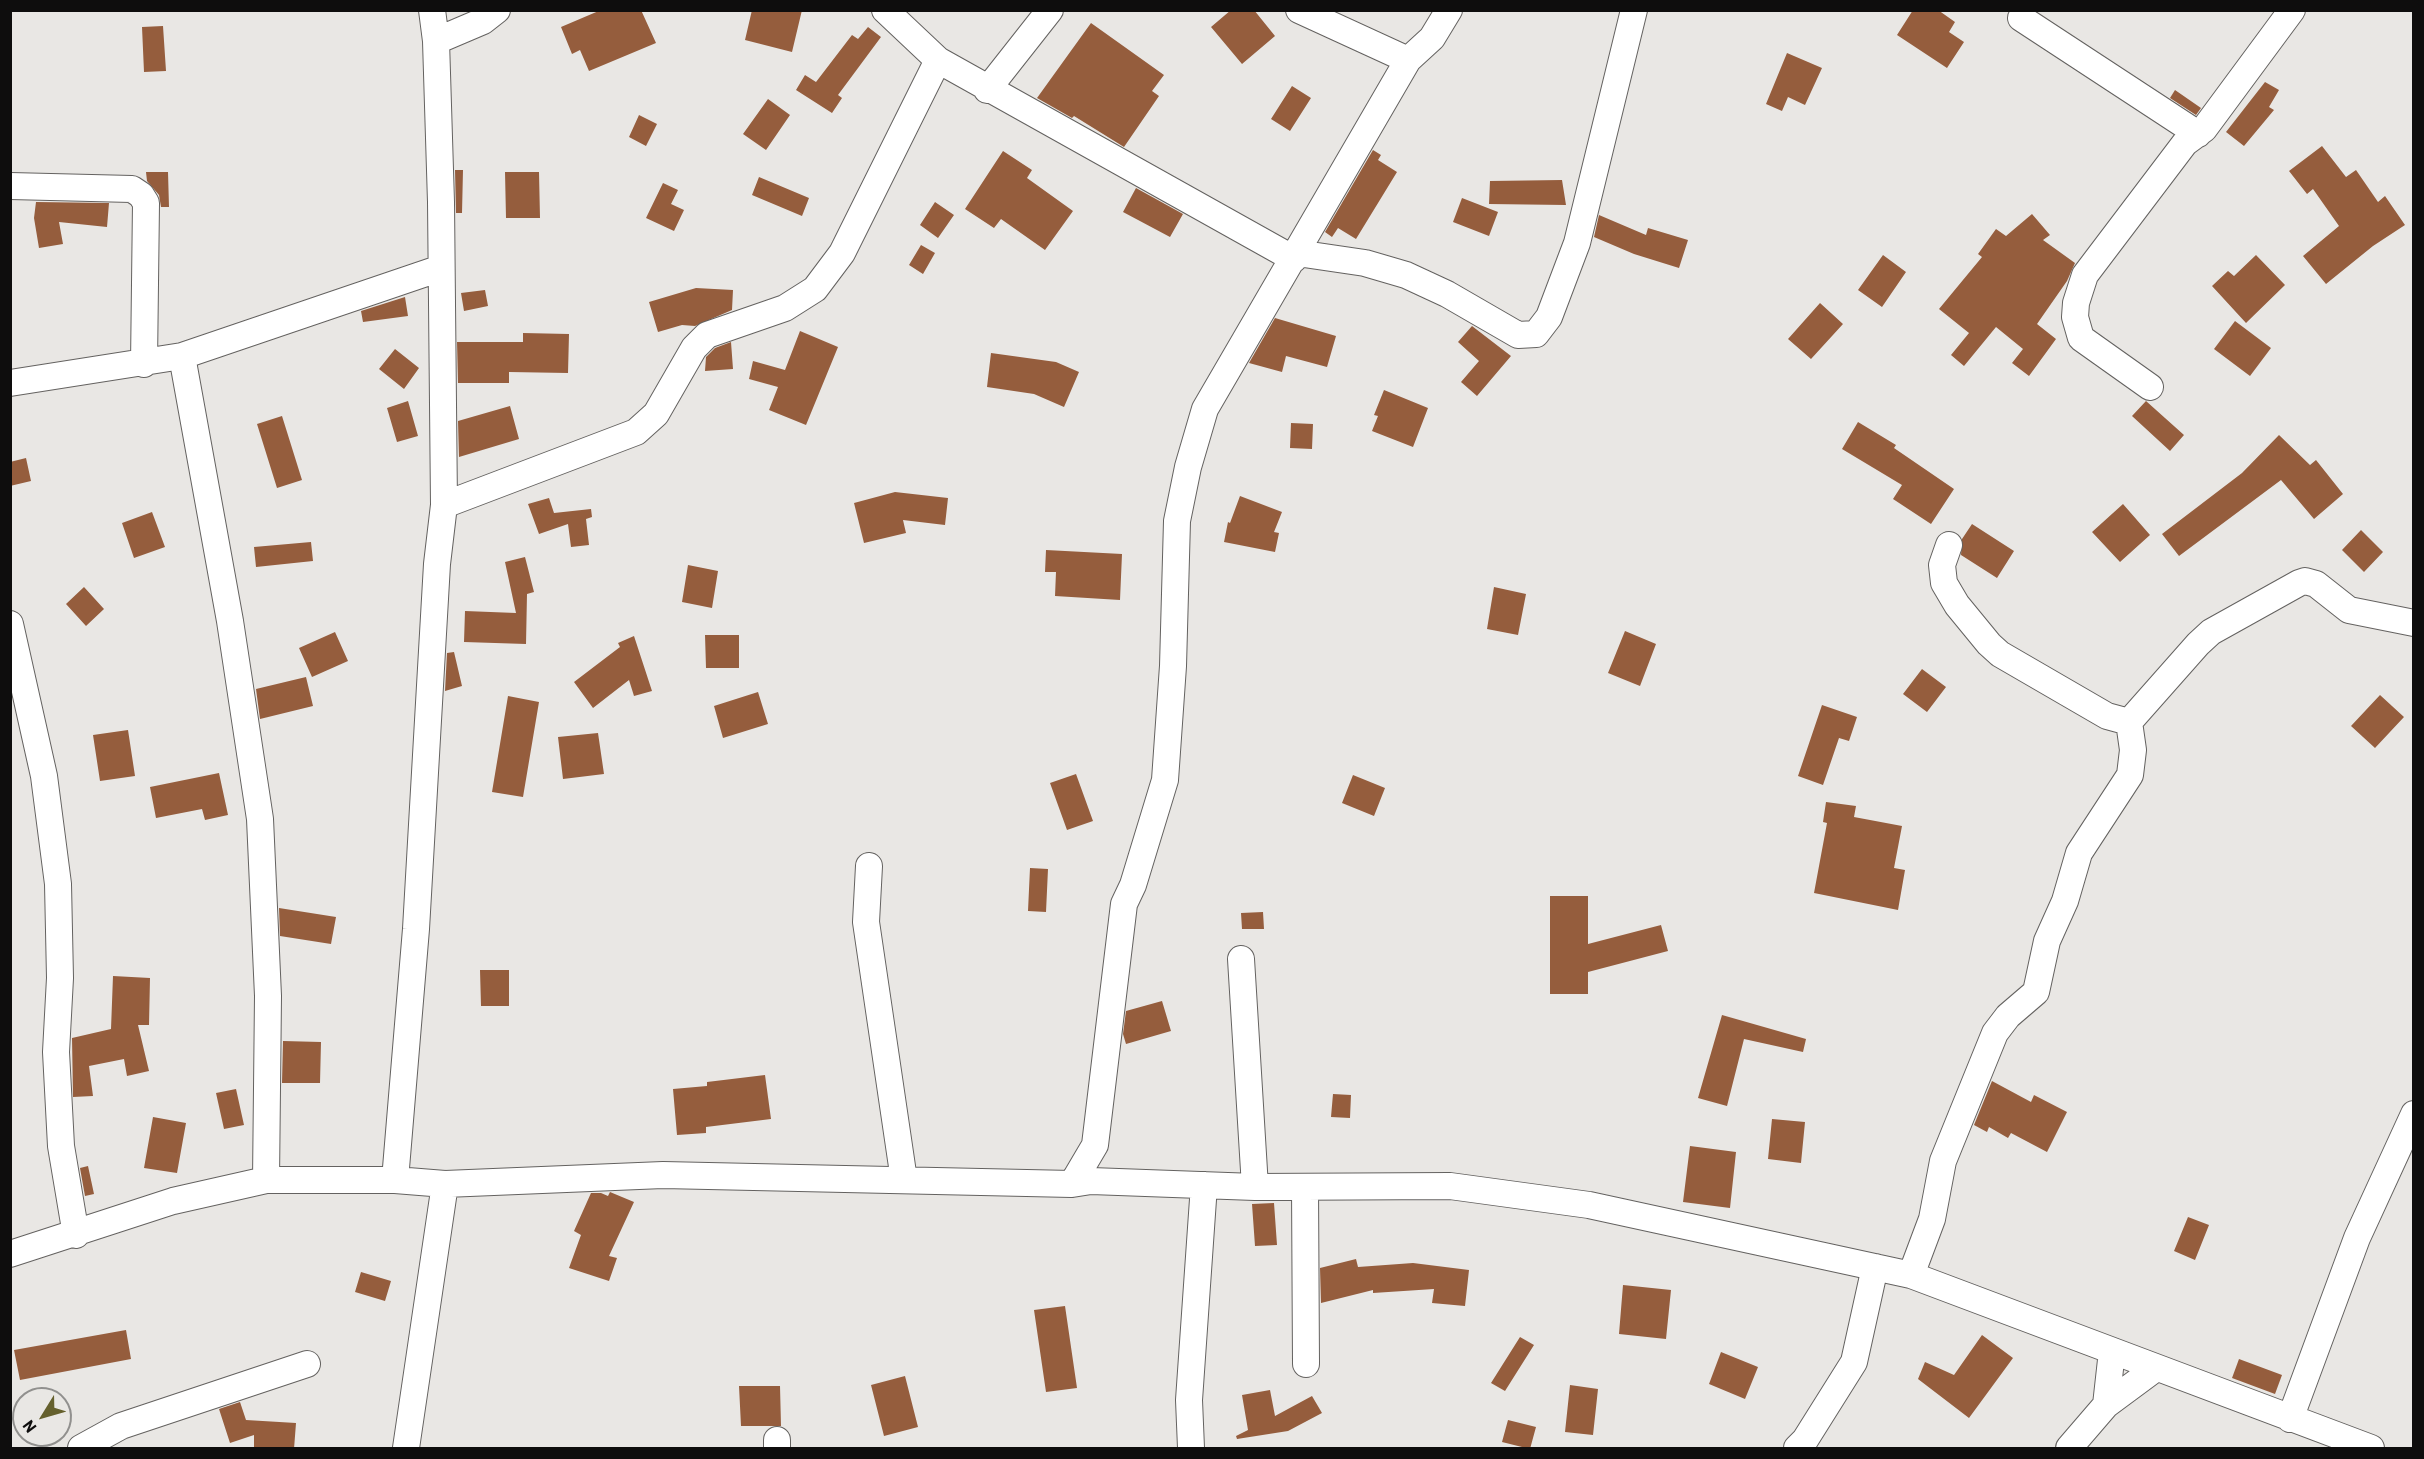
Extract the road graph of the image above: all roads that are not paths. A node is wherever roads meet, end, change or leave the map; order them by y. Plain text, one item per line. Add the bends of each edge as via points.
1 (432, 10) edge
2 (497, 10) edge
3 (885, 10) edge
4 (1050, 10) edge
5 (1299, 10) edge
6 (1449, 10) edge
7 (1634, 10) edge
8 (2292, 10) edge
9 (2020, 18) dead end
10 (436, 41) junction
11 (938, 60) junction
12 (1408, 60) junction
13 (987, 90) junction
14 (2198, 134) junction
15 (10, 186) edge
16 (1295, 256) junction
17 (441, 268) junction
18 (182, 356) junction
19 (144, 364) junction
20 (10, 383) edge
21 (2150, 387) dead end
22 (444, 505) junction
23 (1949, 545) dead end
24 (2414, 623) edge
25 (10, 624) edge
26 (2129, 722) junction
27 (869, 866) dead end
28 (1241, 959) dead end
29 (2414, 1114) edge
30 (1095, 1146) junction
31 (266, 1180) junction
32 (395, 1180) junction
33 (904, 1180) junction
34 (1115, 1182) junction
35 (446, 1184) junction
36 (1072, 1184) junction
37 (1204, 1185) junction
38 (1255, 1187) junction
39 (1305, 1187) junction
40 (76, 1234) junction
41 (10, 1254) edge
42 (1875, 1267) junction
43 (1911, 1275) junction
44 (2112, 1351) junction
45 (307, 1364) dead end
46 (1306, 1364) dead end
47 (2156, 1368) junction
48 (2106, 1405) junction
49 (2290, 1419) junction
50 (81, 1449) edge
51 (406, 1449) edge
52 (1191, 1449) edge
53 (1797, 1449) edge
54 (2068, 1449) edge
55 (2371, 1449) edge

1 - 10 street
2 - 10 street via 483,21
3 - 11 street
4 - 13 street
5 - 12 street
6 - 12 street via 1432,38
7 - 16 street via 1577,243 1549,317 1536,334 1518,335 1406,275 1365,263
8 - 14 street
9 - 14 street
10 - 17 street
11 - 13 street
11 - 22 street via 842,253 815,289 785,308 707,335 694,348 656,414 636,432
12 - 16 street
13 - 16 street
14 - 21 street via 2185,143 2085,275 2076,303 2076,329 2081,338
15 - 19 street via 132,189 141,195 146,203
16 - 30 street via 1204,409 1182,491 1176,532 1165,780 1124,904
17 - 18 street
17 - 22 street
18 - 19 street
18 - 31 street via 230,621 260,819 268,996
19 - 20 street
22 - 32 street
23 - 26 street via 1942,565 1944,583 1989,644 2107,716
24 - 26 street via 2349,610 2316,584 2305,581 2211,632
25 - 40 street via 44,776 58,884 60,978 56,1052 61,1146
26 - 43 street via 2133,756 2130,775 2079,853 2065,901 2047,941 2036,992 1995,1033 1943,1161 1932,1219
27 - 33 street via 866,922
28 - 38 street
29 - 49 street via 2358,1238
30 - 34 street
30 - 36 street
31 - 32 street
31 - 40 street via 173,1201
32 - 35 street
33 - 35 street via 663,1175
33 - 36 street
34 - 36 street
34 - 37 street
35 - 51 street
37 - 38 street
37 - 52 street via 1189,1401
38 - 39 street
39 - 42 street via 1450,1186 1578,1204
39 - 46 street
40 - 41 street
42 - 43 street
42 - 53 street via 1854,1362
43 - 44 street
44 - 47 street
44 - 48 street
45 - 50 street via 121,1426
47 - 48 street
47 - 49 street
48 - 54 street
49 - 55 street

